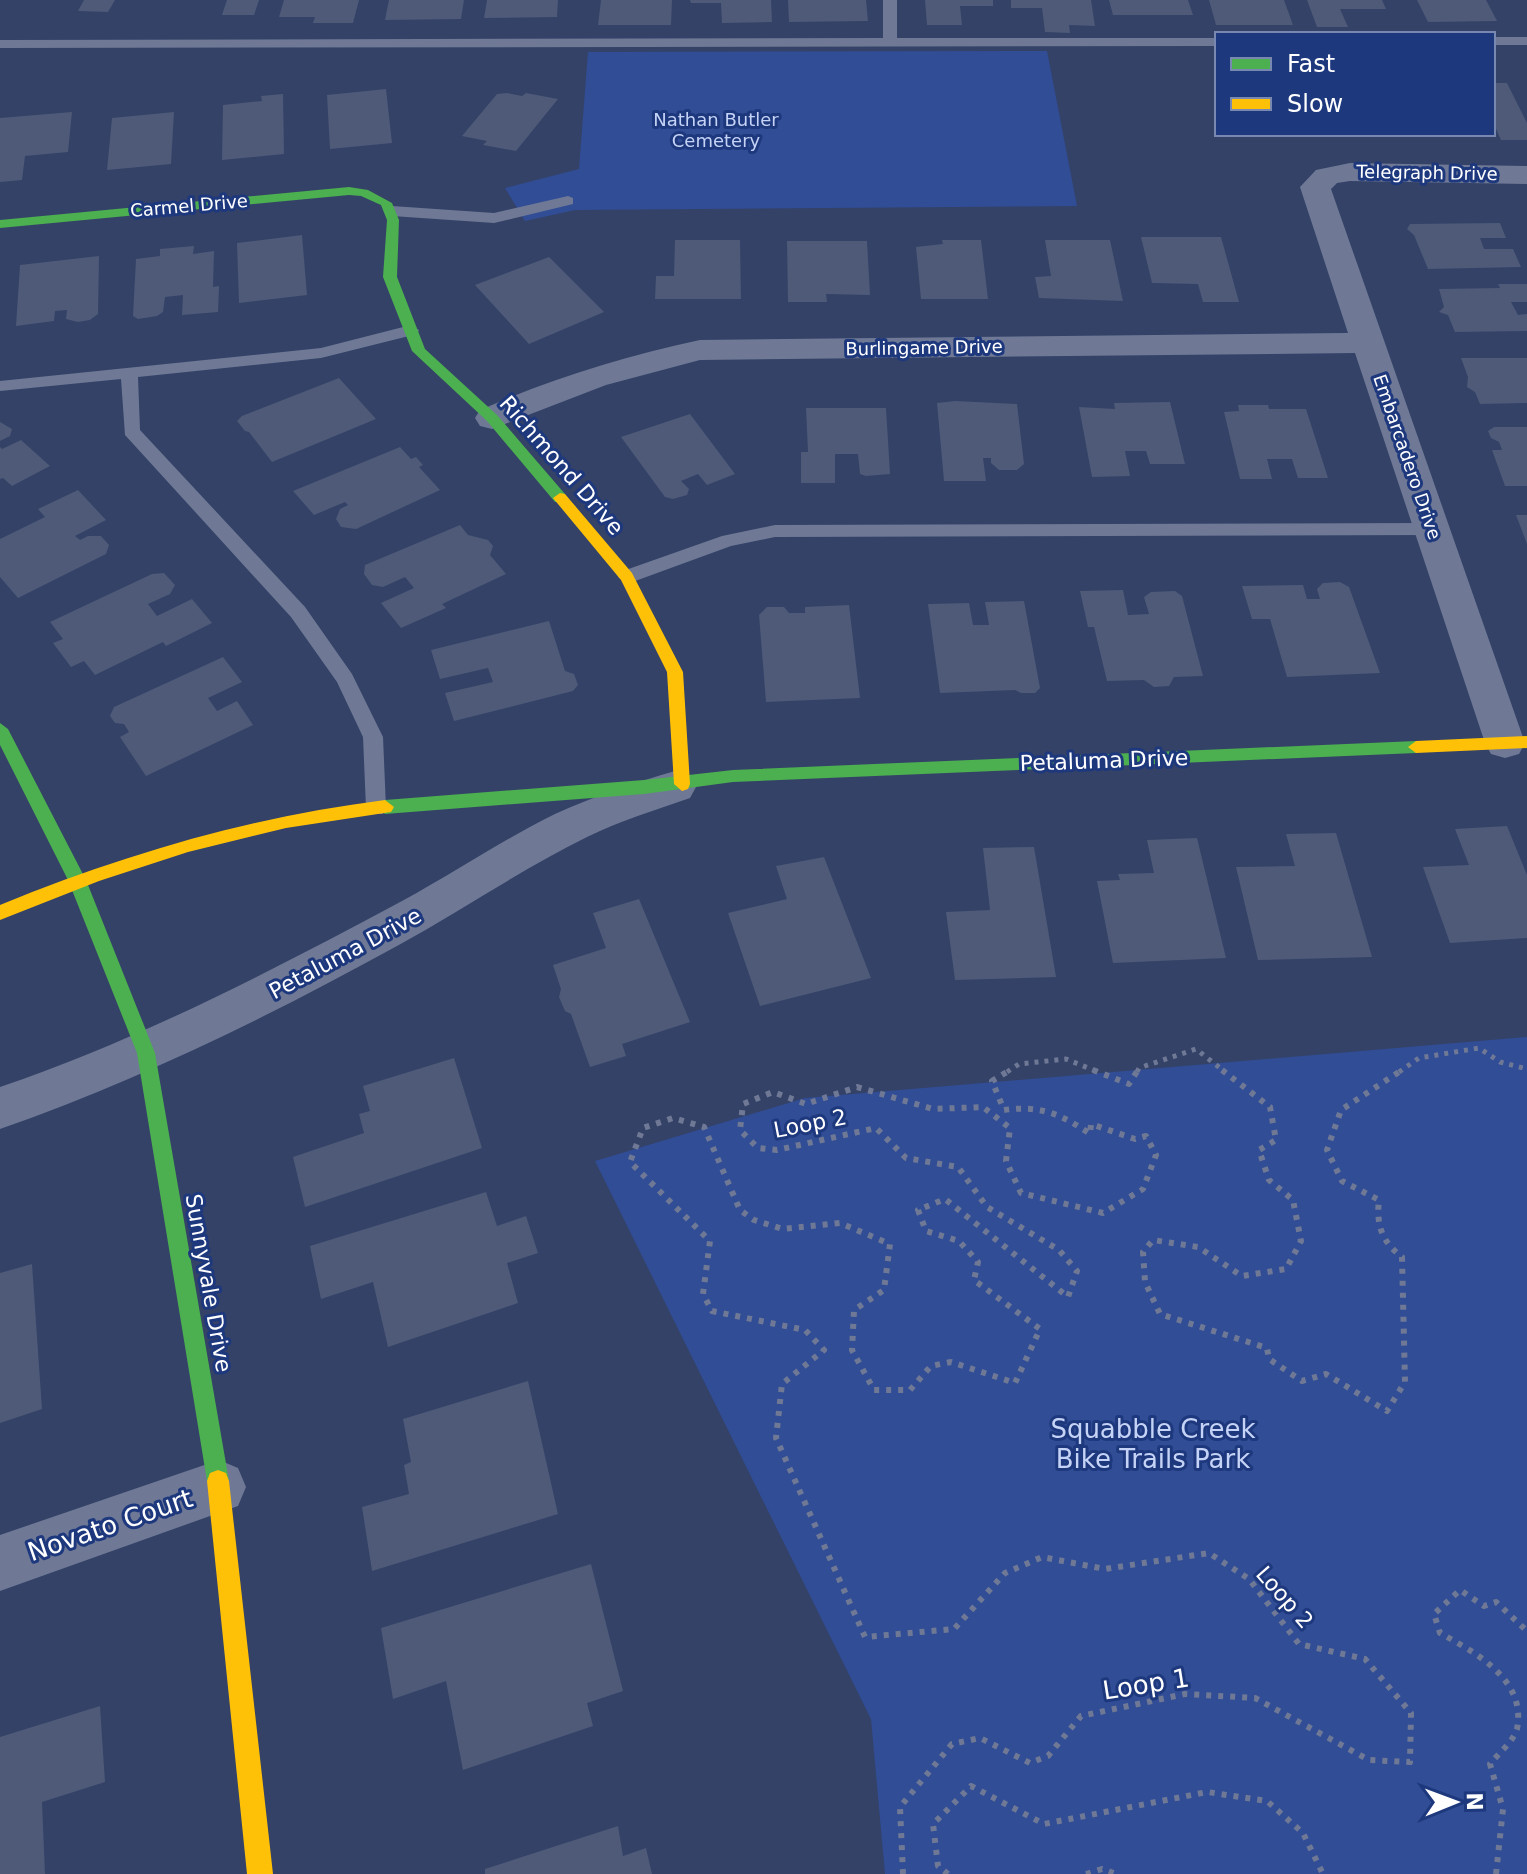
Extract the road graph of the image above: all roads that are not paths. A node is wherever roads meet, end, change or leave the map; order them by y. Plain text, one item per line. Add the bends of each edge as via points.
1 (890, 0) edge
2 (1495, 41) edge
3 (1527, 41) edge
4 (890, 42) junction
5 (1215, 42) edge
6 (0, 44) edge
7 (1527, 175) edge
8 (1327, 176) joint
9 (568, 201) dead end
10 (392, 211) junction
11 (0, 224) edge
12 (411, 330) junction
13 (1368, 343) junction
14 (129, 372) junction
15 (0, 386) edge
16 (492, 418) junction
17 (1432, 529) junction
18 (627, 577) junction
19 (0, 729) edge
20 (1516, 743) edge
21 (682, 784) junction
22 (376, 808) junction
23 (77, 880) junction
24 (0, 913) edge
25 (146, 1053) junction
26 (0, 1108) edge
27 (219, 1487) junction
28 (0, 1563) edge
29 (260, 1874) edge

1 - 4 lane
2 - 3 lane
4 - 5 lane
4 - 6 lane
7 - 8 street, Telegraph Drive
8 - 13 street, Embarcadero Drive via 1315,187 1315,195
9 - 10 lane via 494,218
10 - 11 street, Carmel Drive via 377,197 349,191
10 - 12 street, Richmond Drive via 390,277
12 - 14 lane via 321,353
12 - 16 street, Richmond Drive via 419,351
13 - 16 street, Burlingame Drive via 700,350 576,381
13 - 17 street, Embarcadero Drive
14 - 15 lane
14 - 22 lane via 131,431 298,612 345,679 373,737
16 - 18 street, Richmond Drive
17 - 18 lane via 775,531 728,540
17 - 20 street, Embarcadero Drive
18 - 21 street, Richmond Drive via 675,672
19 - 23 street, Sunnyvale Drive
20 - 21 street, Petaluma Drive via 749,775
21 - 22 street, Petaluma Drive
21 - 25 street, Petaluma Drive via 627,801 543,840 285,986
22 - 23 street, Petaluma Drive via 245,830
23 - 24 street, Petaluma Drive
23 - 25 street, Sunnyvale Drive
25 - 26 street, Petaluma Drive
25 - 27 street, Sunnyvale Drive
27 - 28 street, Novato Court
27 - 29 street, Sunnyvale Drive

